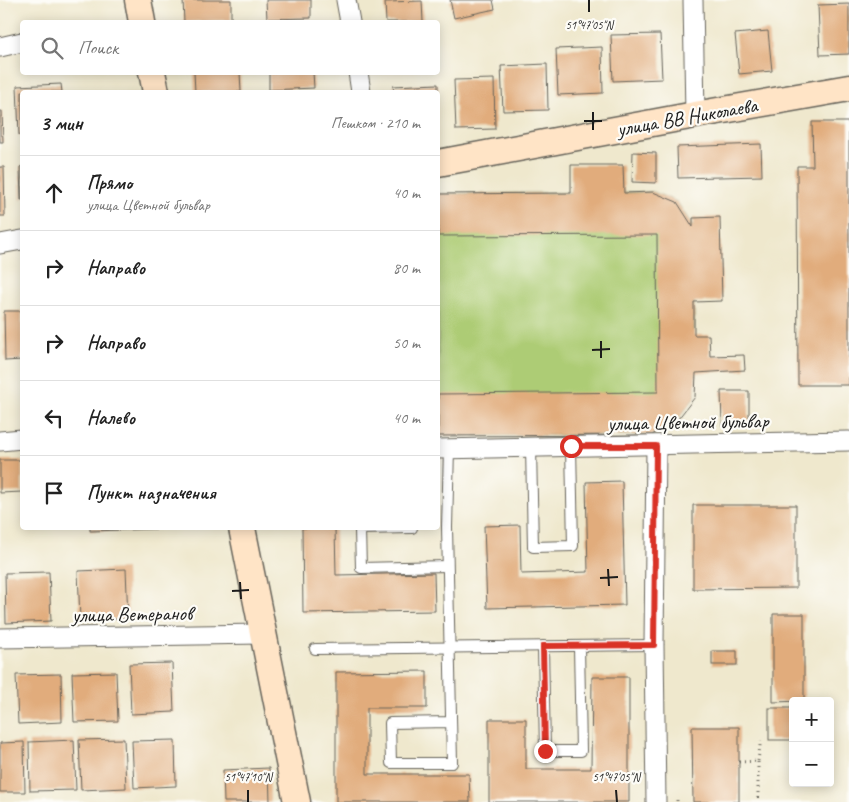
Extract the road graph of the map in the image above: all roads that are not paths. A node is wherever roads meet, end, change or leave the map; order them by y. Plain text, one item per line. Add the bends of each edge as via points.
1 (346, 0) edge
2 (693, 0) edge
3 (350, 20) edge
4 (20, 42) edge
5 (0, 47) edge
6 (153, 75) edge
7 (358, 75) edge
8 (849, 88) edge
9 (156, 90) edge
10 (361, 90) edge
11 (695, 115) junction
12 (440, 163) edge
13 (20, 240) edge
14 (0, 244) edge
15 (20, 438) edge
16 (0, 440) edge
17 (849, 442) edge
18 (571, 446) junction
19 (656, 446) junction
20 (531, 447) junction
21 (443, 448) edge
22 (442, 527) edge
23 (242, 530) edge
24 (360, 530) edge
25 (447, 566) junction
26 (264, 634) junction
27 (0, 638) edge
28 (654, 645) junction
29 (543, 646) junction
30 (579, 646) junction
31 (449, 647) junction
32 (315, 649) dead end
33 (451, 722) junction
34 (297, 802) edge
35 (656, 802) edge

1 - 3 street
2 - 11 street
4 - 5 street
6 - 9 street
7 - 10 street
8 - 11 street, улица ВВ Николаева
11 - 12 street, улица ВВ Николаева
13 - 14 street
15 - 16 street
17 - 19 street, улица Цветной бульвар
18 - 19 street, улица Цветной бульвар
18 - 20 street, улица Цветной бульвар
18 - 20 lane via 573,546 534,547
19 - 28 street
20 - 21 street, улица Цветной бульвар
21 - 22 lane
22 - 25 lane
23 - 26 street
24 - 25 lane via 361,568
25 - 31 lane
26 - 27 street, улица Ветеранов
26 - 34 street
28 - 30 lane
28 - 35 street
29 - 30 lane
29 - 30 lane via 545,751 581,751
29 - 31 lane
31 - 32 lane
31 - 33 lane
33 - 33 lane via 452,763 391,763 390,723

